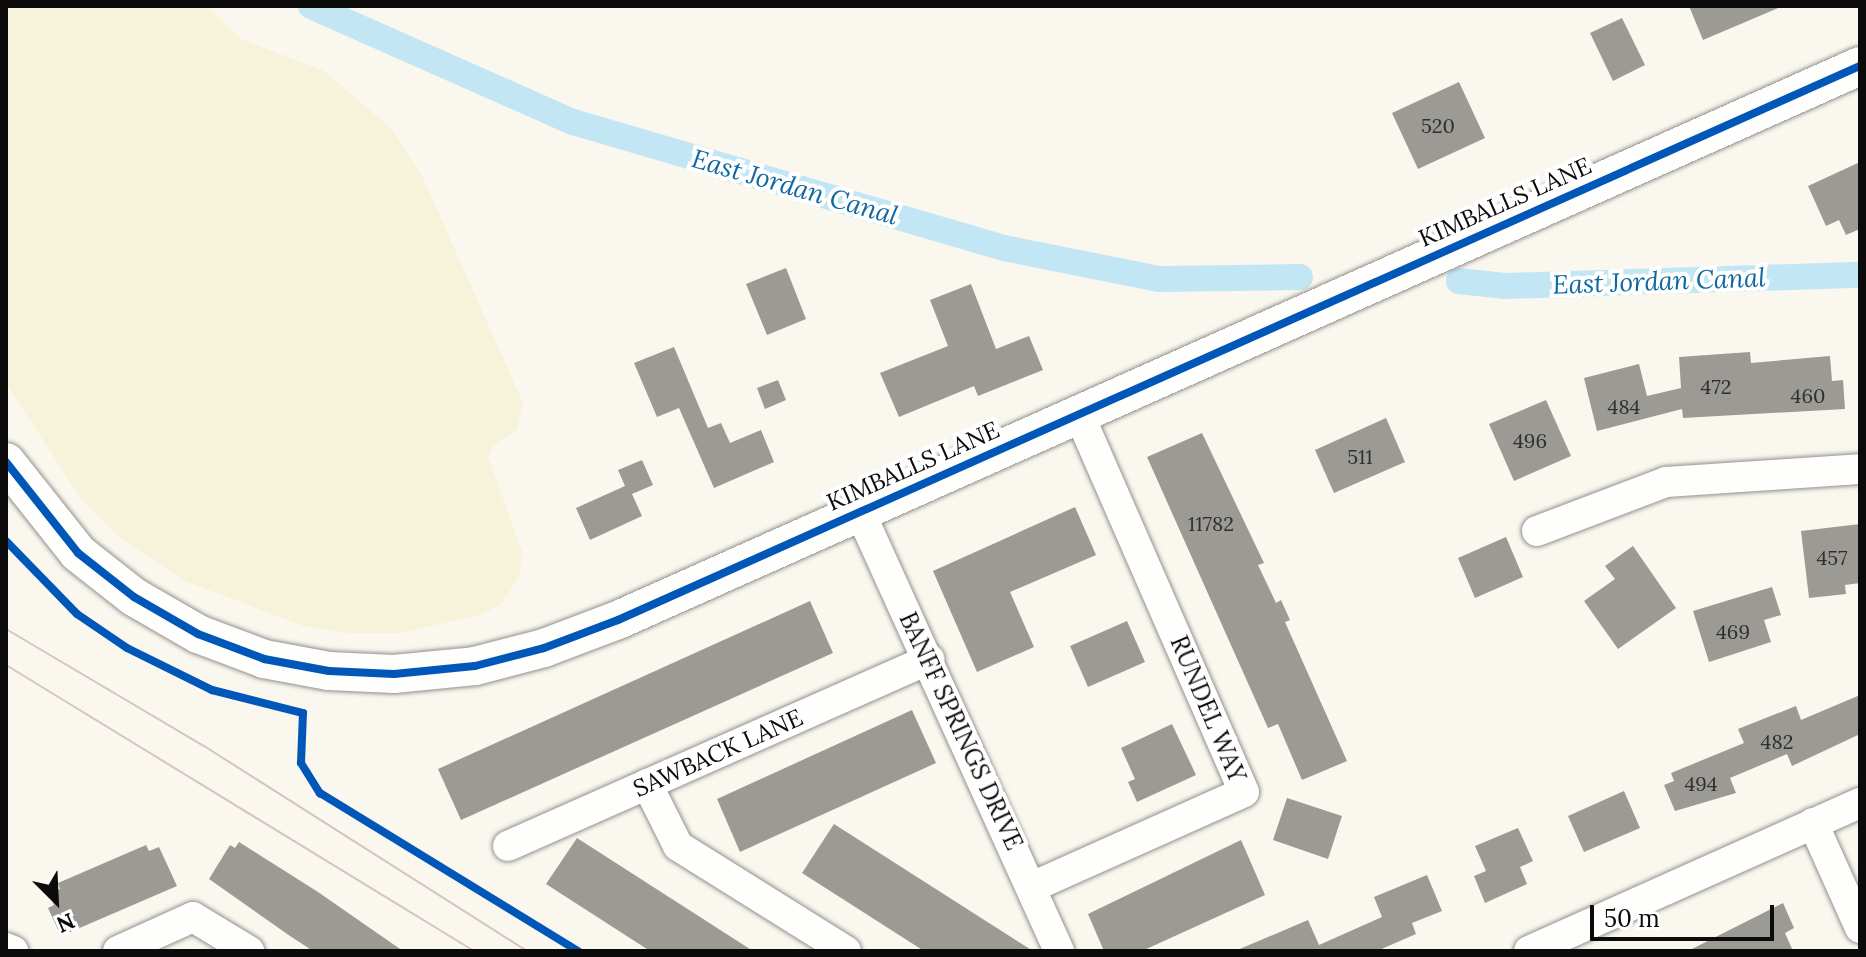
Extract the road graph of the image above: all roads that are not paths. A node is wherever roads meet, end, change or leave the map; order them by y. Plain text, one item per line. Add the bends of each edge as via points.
1 (1860, 66) edge
2 (1079, 414) junction
3 (6, 462) edge
4 (1860, 469) edge
5 (860, 512) junction
6 (1537, 531) dead end
7 (929, 659) junction
8 (647, 784) junction
9 (1860, 803) edge
10 (1813, 823) junction
11 (508, 846) dead end
12 (1032, 887) junction
13 (1860, 928) edge
14 (6, 948) edge
15 (13, 951) edge
16 (118, 951) edge
17 (249, 951) edge
18 (846, 951) edge
19 (1059, 951) edge
20 (1529, 951) edge

1 - 2 street, KIMBALLS LANE
2 - 5 street, KIMBALLS LANE
2 - 12 street, RUNDEL WAY via 1244,792
3 - 5 street, KIMBALLS LANE via 78,553 164,616 264,659 361,673 475,666 544,648
4 - 6 street via 1666,482
5 - 7 street, BANFF SPRINGS DRIVE
7 - 8 street, SAWBACK LANE
7 - 12 street, BANFF SPRINGS DRIVE
8 - 11 street, SAWBACK LANE
8 - 18 street via 678,846
9 - 10 street
10 - 13 street
10 - 20 street
12 - 19 street, BANFF SPRINGS DRIVE
14 - 15 street
16 - 17 street via 193,917

